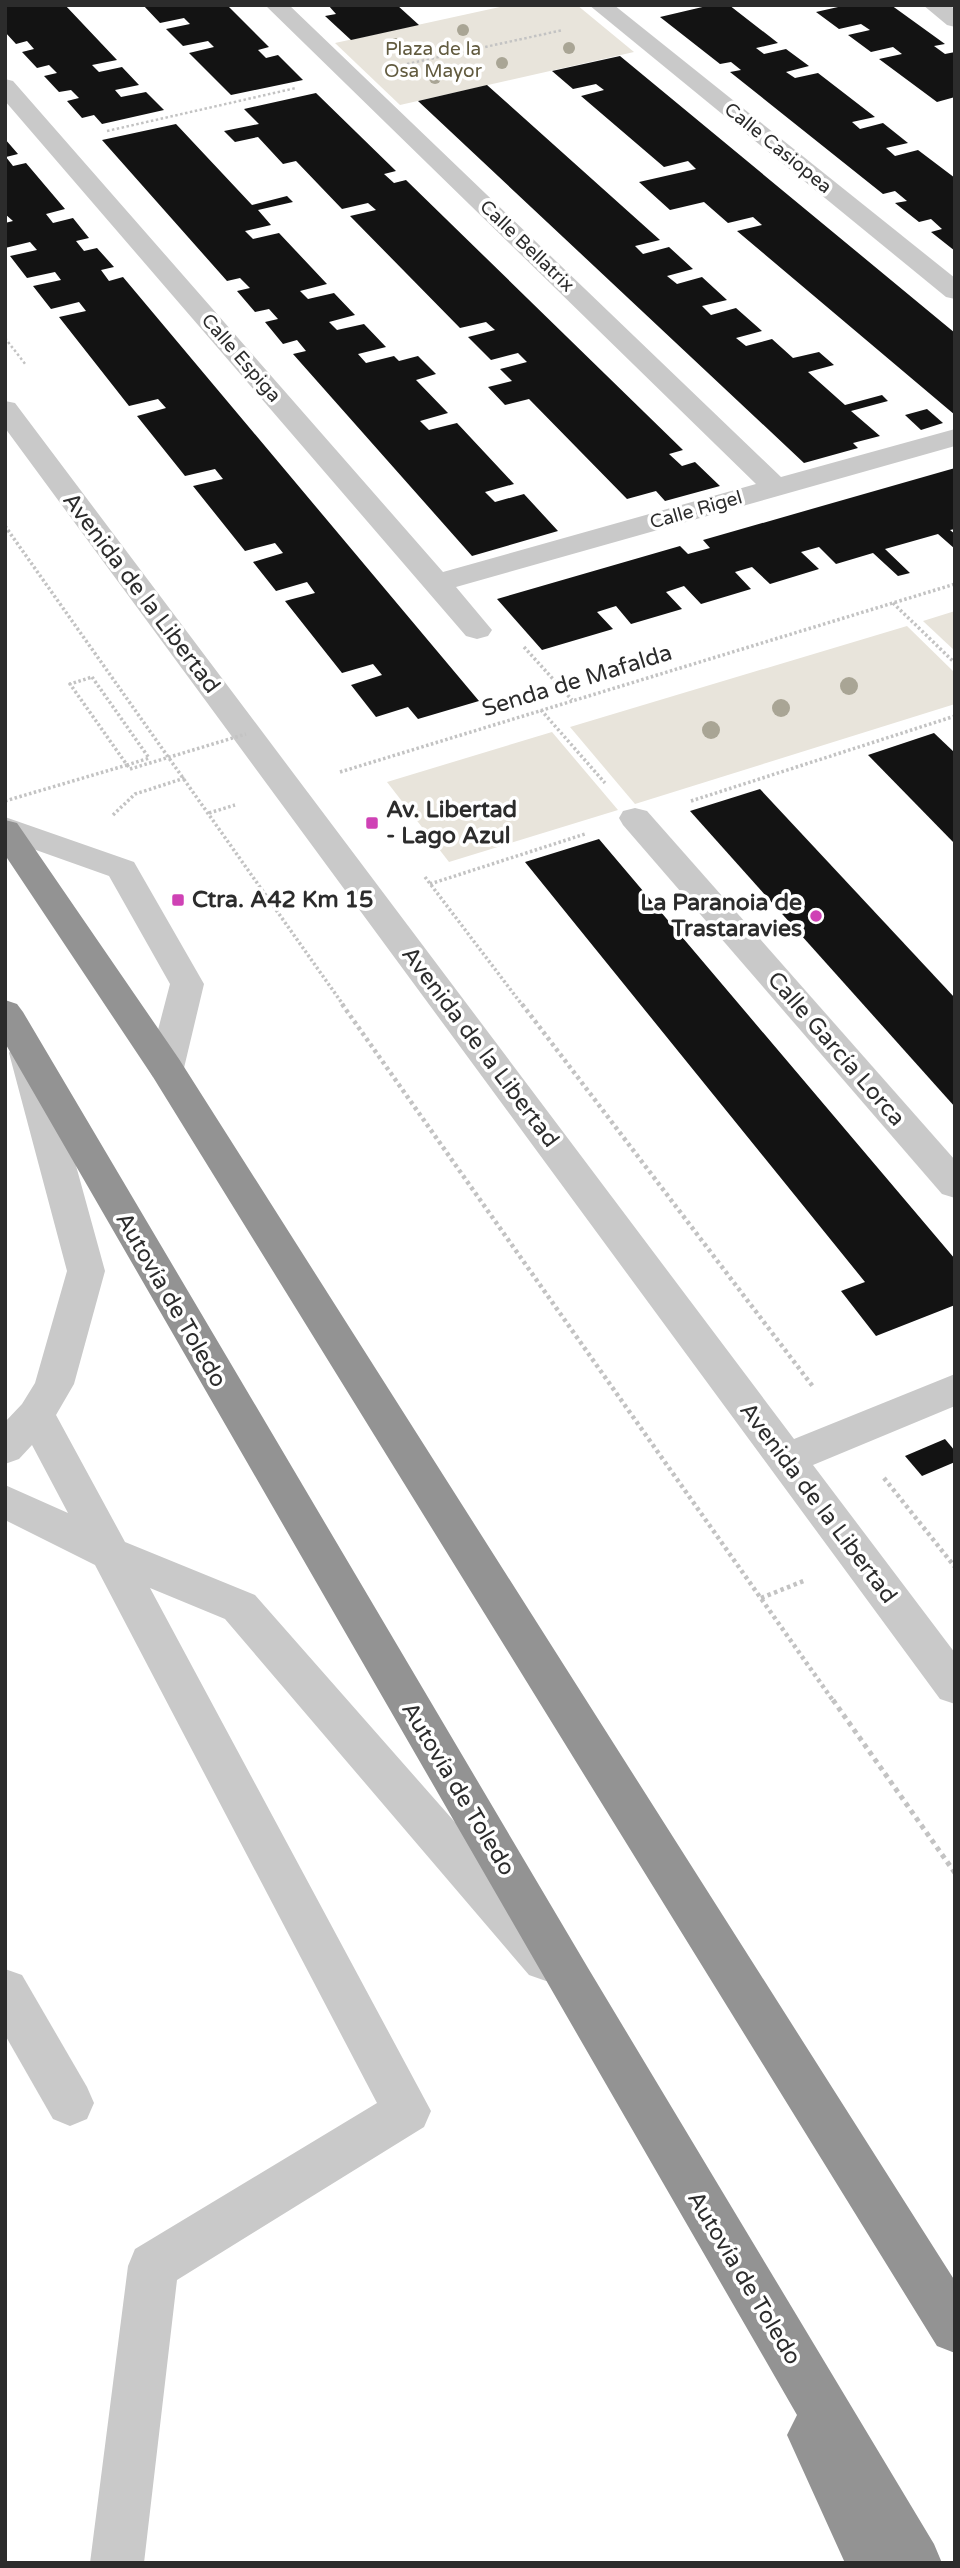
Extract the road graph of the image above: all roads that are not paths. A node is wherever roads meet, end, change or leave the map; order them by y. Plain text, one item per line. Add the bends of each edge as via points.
1 (276, 5) edge
2 (600, 5) edge
3 (933, 5) edge
4 (955, 20) edge
5 (5, 86) edge
6 (955, 292) edge
7 (5, 409) edge
8 (955, 437) edge
9 (776, 488) junction
10 (436, 583) junction
11 (477, 630) dead end
12 (635, 818) road end
13 (5, 829) edge
14 (15, 1028) edge
15 (166, 1068) junction
16 (955, 1185) edge
17 (955, 1389) edge
18 (36, 1415) junction
19 (5, 1448) edge
20 (786, 1459) junction
21 (5, 1501) edge
22 (111, 1554) junction
23 (955, 1686) edge
24 (5, 1990) edge
25 (586, 2007) junction
26 (70, 2102) dead end
27 (723, 2243) junction
28 (955, 2328) edge
29 (117, 2563) edge
30 (873, 2563) edge
31 (915, 2563) edge

1 - 9 street, Calle Bellatrix
2 - 6 street, Calle Casiopea
3 - 4 street
5 - 10 street, Calle Espiga
7 - 20 street, Avenida de la Libertad
8 - 9 street, Calle Rigel
9 - 10 street, Calle Rigel
10 - 11 street, Calle Espiga
12 - 16 street, Calle García Lorca
13 - 15 highway
13 - 15 street via 122,869 187,984
14 - 18 street via 86,1271 54,1384
14 - 25 highway, Autovía de Toledo
15 - 28 highway
17 - 20 street
18 - 19 street
18 - 22 street
20 - 23 street, Avenida de la Libertad
21 - 22 street
22 - 25 street via 240,1607
22 - 29 street via 407,2111 153,2266
24 - 26 street
25 - 27 highway, Autovía de Toledo
27 - 30 highway
27 - 31 highway, Autovía de Toledo

